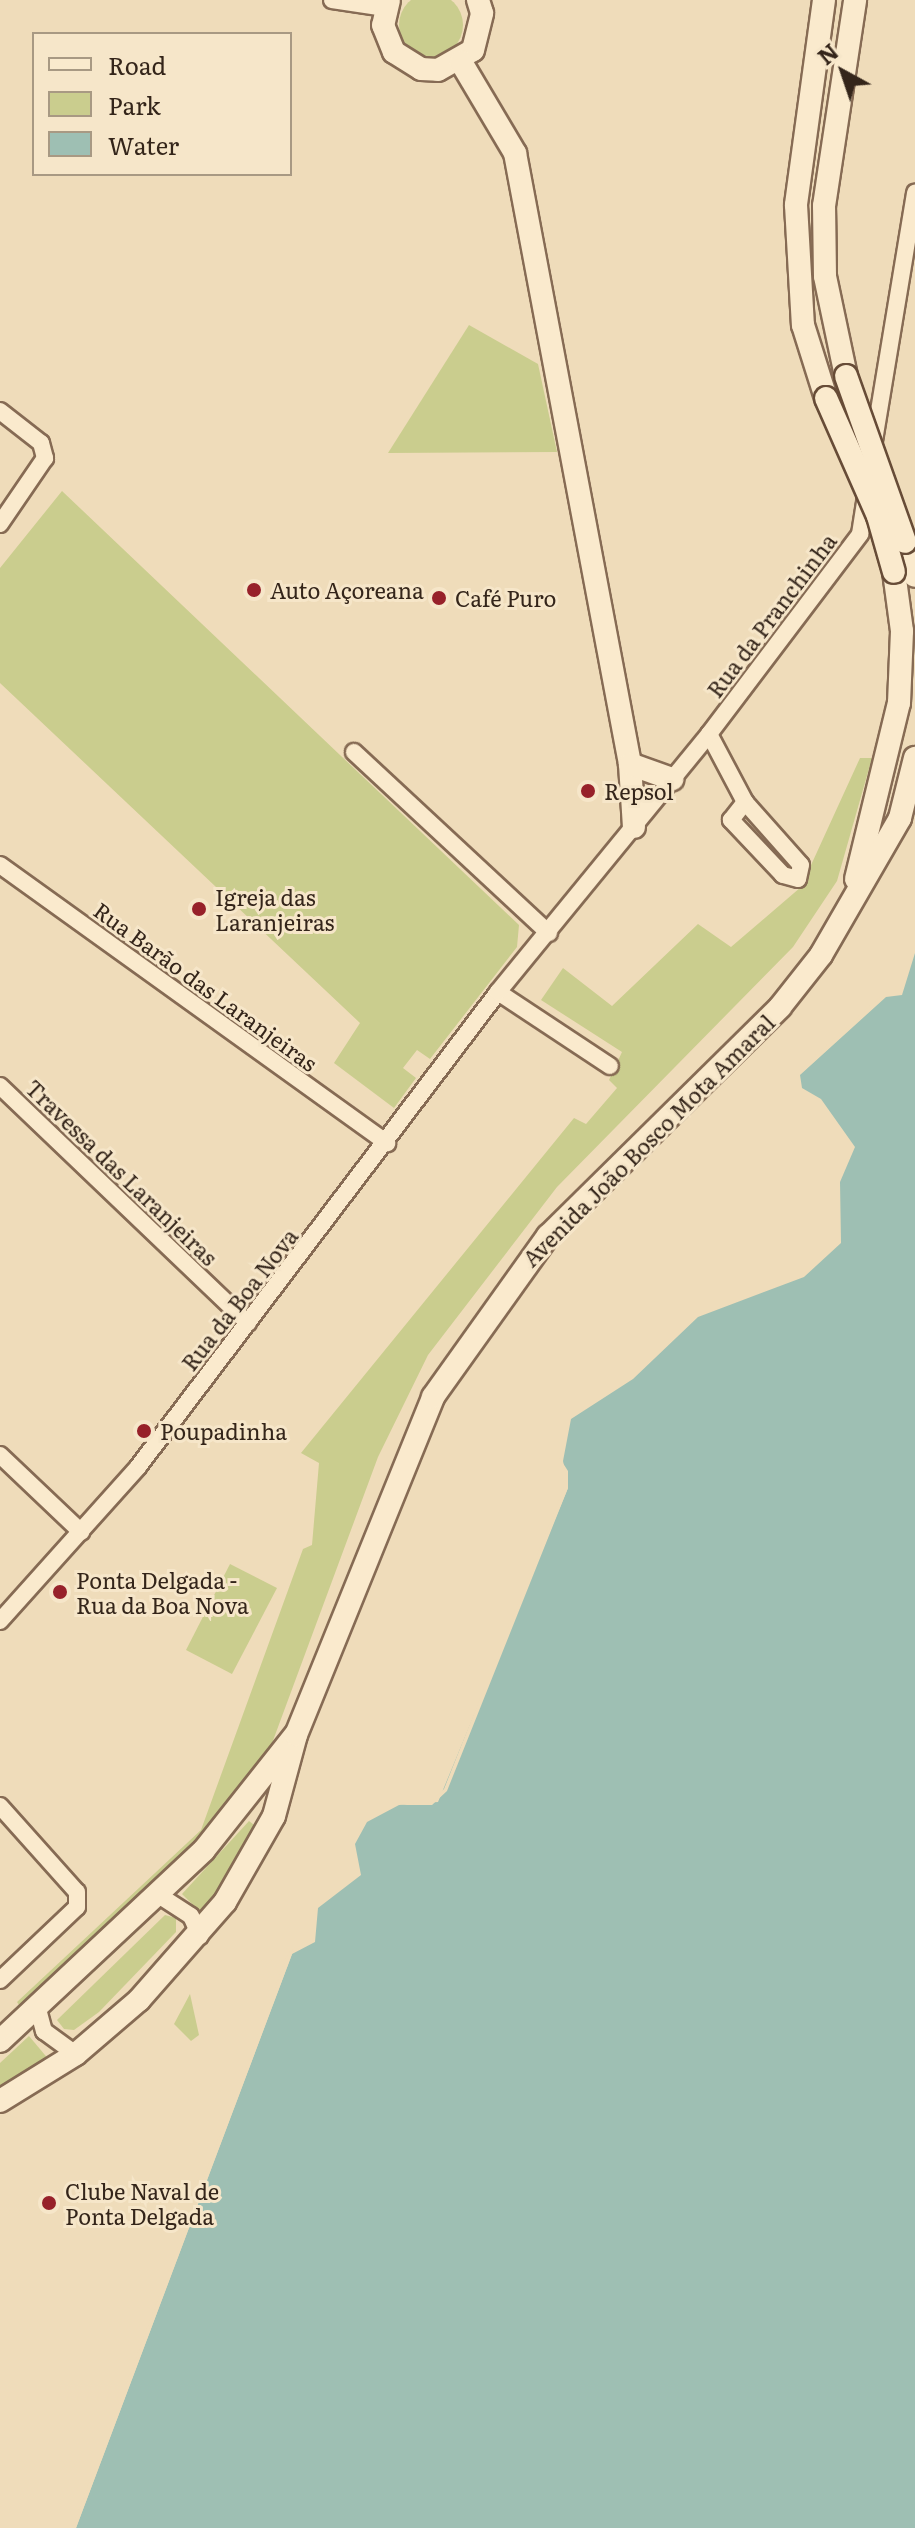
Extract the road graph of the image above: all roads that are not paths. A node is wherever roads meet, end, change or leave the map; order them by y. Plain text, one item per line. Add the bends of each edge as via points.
1 (332, 0) edge
2 (478, 0) edge
3 (824, 0) edge
4 (855, 0) edge
5 (387, 4) edge
6 (461, 62) junction
7 (915, 192) edge
8 (0, 411) edge
9 (0, 524) edge
10 (904, 574) edge
11 (709, 734) junction
12 (354, 752) dead end
13 (915, 758) edge
14 (630, 764) junction
15 (672, 779) junction
16 (915, 795) edge
17 (745, 802) junction
18 (900, 818) junction
19 (634, 827) junction
20 (0, 865) edge
21 (852, 899) junction
22 (549, 933) junction
23 (498, 992) junction
24 (610, 1066) dead end
25 (0, 1086) edge
26 (387, 1143) junction
27 (248, 1323) junction
28 (0, 1455) edge
29 (81, 1532) junction
30 (0, 1621) edge
31 (296, 1735) junction
32 (0, 1806) edge
33 (157, 1894) junction
34 (200, 1936) junction
35 (0, 1980) edge
36 (38, 2009) junction
37 (0, 2041) edge
38 (76, 2054) junction
39 (0, 2101) edge

1 - 5 street
2 - 6 main road via 480,37
3 - 10 main road, Avenida João Bosco Mota Amaral, bridge via 796,205 803,325 826,398
4 - 10 main road, Avenida João Bosco Mota Amaral, bridge via 824,206 825,276 846,376 905,542
5 - 6 main road via 386,37 405,62 438,70
6 - 14 main road via 515,153
7 - 11 street, Rua da Pranchinha via 860,534
8 - 9 street via 45,451
10 - 21 main road, Avenida João Bosco Mota Amaral via 899,703
11 - 15 street, Rua da Pranchinha
11 - 17 street
12 - 22 street
13 - 18 main road, Avenida João Bosco Mota Amaral
14 - 15 main road
14 - 19 main road
15 - 19 street, Rua da Pranchinha
16 - 18 street
17 - 17 street via 801,865 798,879 783,875 731,820
18 - 21 main road, Avenida João Bosco Mota Amaral
19 - 22 street, Rua da Pranchinha
20 - 26 street, Rua Barão das Laranjeiras
21 - 31 main road, Avenida João Bosco Mota Amaral via 780,1007 548,1236 473,1332 402,1461
22 - 23 street, Rua da Pranchinha
23 - 24 street
23 - 26 street, Rua da Boa Nova
25 - 27 street, Travessa das Laranjeiras
26 - 27 street, Rua da Boa Nova
27 - 29 street, Rua da Boa Nova
28 - 29 street
29 - 30 street, Rua da Boa Nova
31 - 33 main road, Avenida João Bosco Mota Amaral via 233,1818
31 - 34 main road, Avenida João Bosco Mota Amaral via 274,1816
32 - 35 street via 77,1892 67,1920
33 - 34 street via 191,1916
33 - 36 main road, Avenida João Bosco Mota Amaral
34 - 38 main road, Avenida João Bosco Mota Amaral
36 - 37 main road, Avenida João Bosco Mota Amaral
36 - 38 street via 44,2031
38 - 39 main road, Avenida João Bosco Mota Amaral

